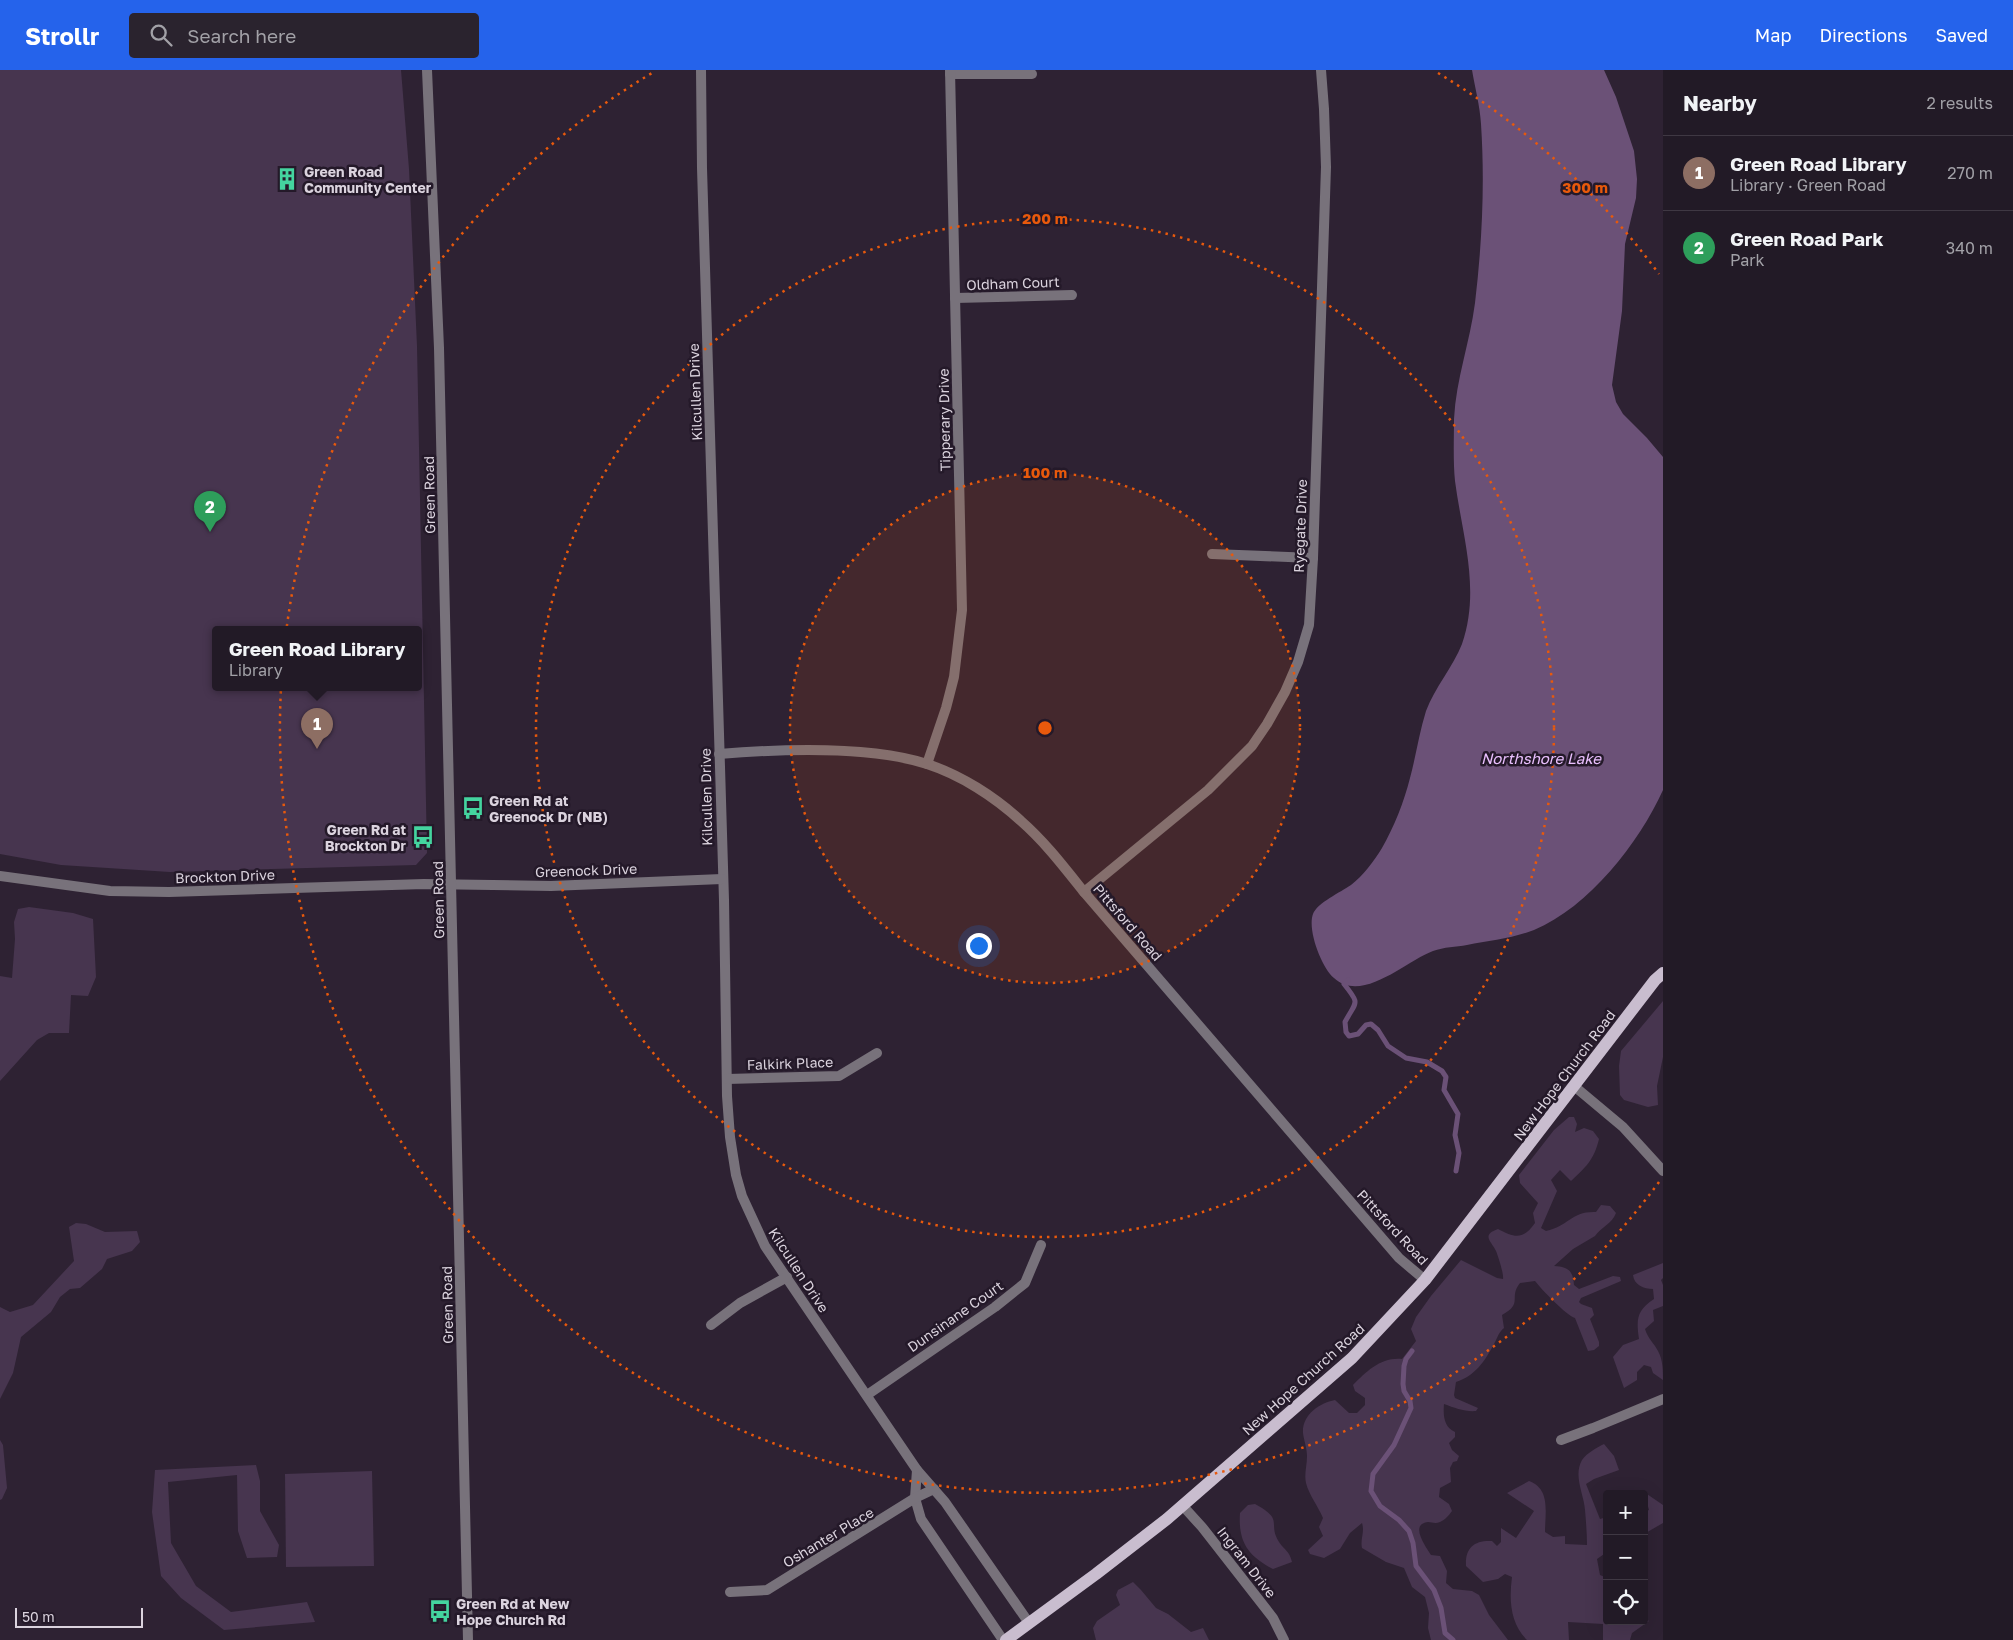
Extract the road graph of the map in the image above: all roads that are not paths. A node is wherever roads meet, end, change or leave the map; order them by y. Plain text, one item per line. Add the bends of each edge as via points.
1 (427, 70) edge
2 (701, 70) edge
3 (1321, 70) edge
4 (950, 72) edge
5 (1032, 74) dead end
6 (1072, 295) dead end
7 (955, 298) junction
8 (1212, 554) dead end
9 (1313, 558) junction
10 (719, 754) junction
11 (927, 764) junction
12 (0, 876) edge
13 (722, 879) junction
14 (451, 884) junction
15 (1084, 892) junction
16 (1663, 973) edge
17 (877, 1053) dead end
18 (727, 1079) junction
19 (1574, 1086) junction
20 (1663, 1171) edge
21 (1041, 1245) dead end
22 (787, 1278) junction
23 (1425, 1280) junction
24 (711, 1325) dead end
25 (867, 1395) junction
26 (1663, 1399) edge
27 (1561, 1440) dead end
28 (917, 1470) junction
29 (934, 1489) junction
30 (915, 1498) junction
31 (1182, 1506) junction
32 (730, 1592) dead end
33 (1029, 1623) junction
34 (468, 1640) edge
35 (1004, 1640) edge
36 (1284, 1640) edge

1 - 14 street, Green Road via 439,348
2 - 10 street, Kilcullen Drive
3 - 9 street, Ryegate Drive via 1326,168
4 - 5 street
4 - 7 street, Tipperary Drive
6 - 7 street, Oldham Court
7 - 11 street, Tipperary Drive via 962,610 954,677
8 - 9 street
9 - 15 street, Ryegate Drive via 1309,625 1298,662 1268,724 1252,746 1208,790
10 - 11 street, Pittsford Road via 834,751 896,756
10 - 13 street, Kilcullen Drive
11 - 15 street, Pittsford Road via 974,786 1021,821
12 - 14 street, Brockton Drive via 110,891
13 - 14 street, Greenock Drive via 551,886
13 - 18 street, Kilcullen Drive
14 - 34 street, Green Road
15 - 23 street, Pittsford Road via 1399,1258
16 - 19 main road, New Hope Church Road
17 - 18 street, Falkirk Place via 839,1076
18 - 22 street, Kilcullen Drive via 730,1137 742,1196 765,1246
19 - 20 street via 1623,1127
19 - 23 main road, New Hope Church Road
21 - 25 street, Dunsinane Court via 1025,1283
22 - 24 street via 740,1303
22 - 25 street, Kilcullen Drive
23 - 31 main road, New Hope Church Road via 1352,1358
25 - 28 street, Kilcullen Drive
26 - 27 street
28 - 29 street, Kilcullen Drive
28 - 30 street
29 - 30 street, Oshanter Place
29 - 33 street, Kilcullen Drive
30 - 32 street, Oshanter Place via 767,1590
30 - 35 street via 921,1519
31 - 33 main road, New Hope Church Road
31 - 36 street, Ingram Drive via 1273,1618
33 - 35 main road, New Hope Church Road

